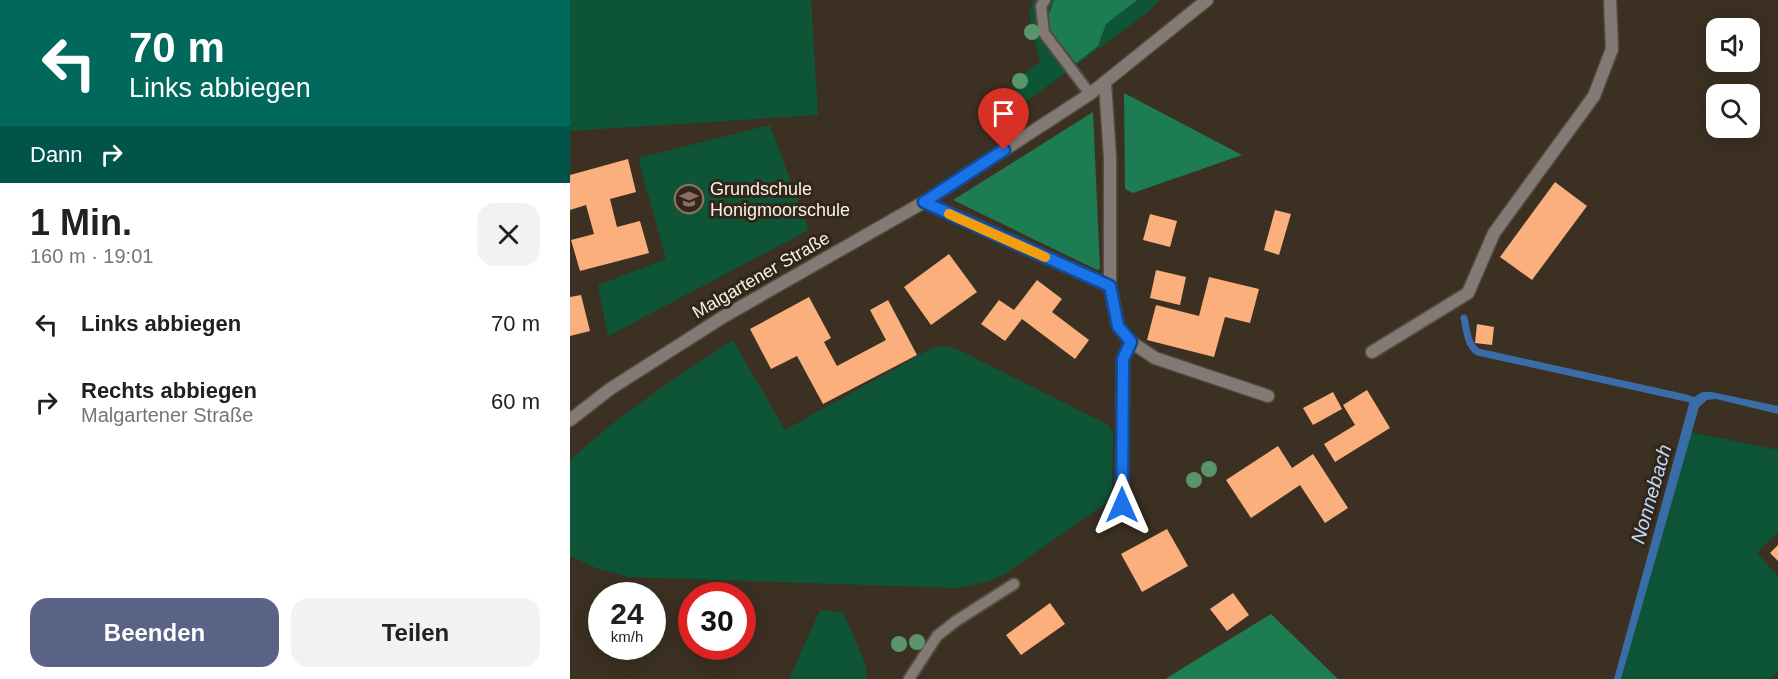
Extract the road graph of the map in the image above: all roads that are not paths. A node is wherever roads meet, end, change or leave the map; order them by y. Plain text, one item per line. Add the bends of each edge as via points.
1 (1045, 0) edge
2 (1207, 0) edge
3 (1610, 0) edge
4 (1105, 83) junction
5 (1090, 94) junction
6 (924, 202) junction
7 (1110, 286) junction
8 (1131, 342) junction
9 (1372, 352) dead end
10 (1269, 396) dead end
11 (570, 420) edge
12 (1122, 505) dead end
13 (1014, 584) dead end
14 (909, 679) edge

1 - 5 lane via 1041,6 1044,33
2 - 4 street, Malgartener Straße
3 - 9 street via 1612,49 1594,96 1494,233 1468,293
4 - 5 street, Malgartener Straße
4 - 7 street via 1110,157
5 - 6 street, Malgartener Straße
6 - 7 street
6 - 11 street, Malgartener Straße via 723,317 610,389
7 - 8 street via 1118,326
8 - 10 street via 1155,358
8 - 12 street via 1123,359
13 - 14 lane via 938,636

